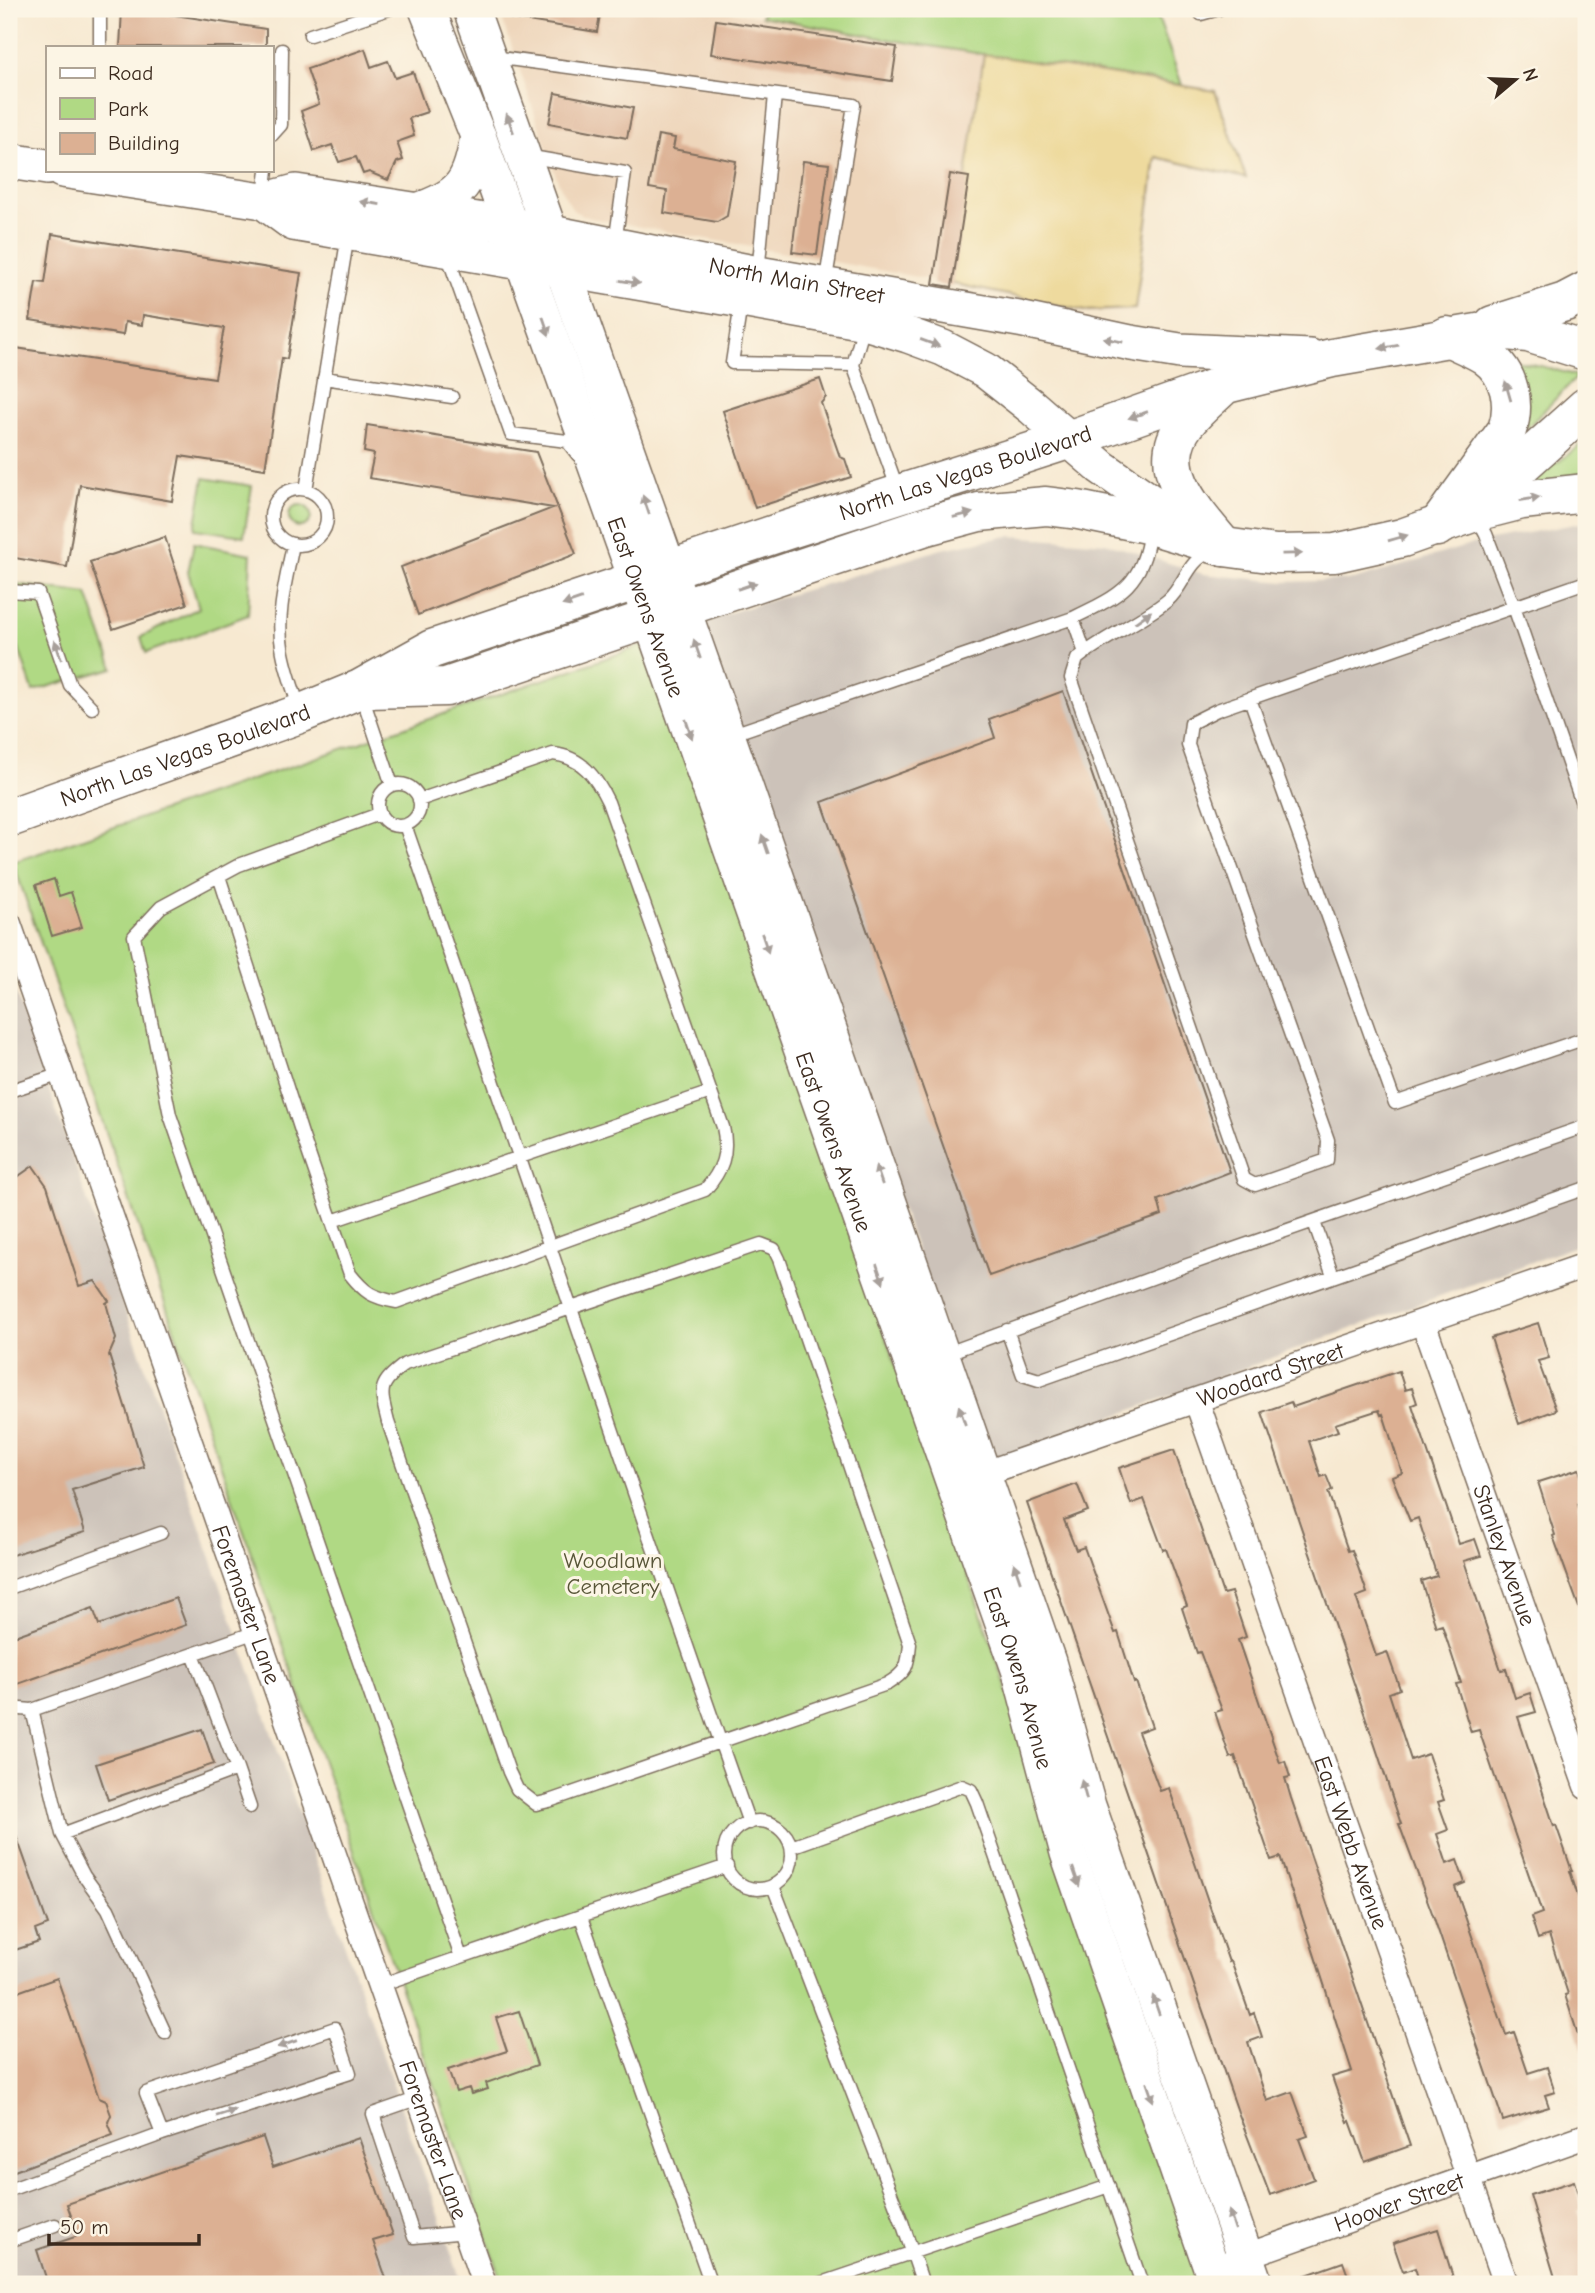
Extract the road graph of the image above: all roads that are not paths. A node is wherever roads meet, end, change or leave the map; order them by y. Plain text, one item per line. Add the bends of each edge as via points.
1 (100, 9) edge
2 (389, 9) edge
3 (426, 9) edge
4 (471, 9) edge
5 (1199, 9) edge
6 (1219, 9) edge
7 (310, 35) dead end
8 (100, 46) edge
9 (282, 50) dead end
10 (486, 56) junction
11 (775, 95) junction
12 (9, 124) edge
13 (273, 135) edge
14 (478, 136) junction
15 (523, 156) junction
16 (10, 162) edge
17 (46, 167) edge
18 (84, 172) edge
19 (265, 186) edge
20 (417, 211) junction
21 (510, 225) junction
22 (349, 232) junction
23 (550, 233) junction
24 (615, 246) junction
25 (445, 247) junction
26 (523, 262) junction
27 (563, 270) junction
28 (825, 285) junction
29 (750, 287) junction
30 (1586, 291) edge
31 (864, 322) junction
32 (1447, 337) junction
33 (1586, 351) edge
34 (1332, 358) junction
35 (853, 365) junction
36 (324, 378) junction
37 (1226, 384) junction
38 (452, 397) dead end
39 (1586, 407) edge
40 (1068, 440) junction
41 (306, 490) junction
42 (603, 490) junction
43 (900, 494) junction
44 (1586, 494) edge
45 (1475, 512) junction
46 (1151, 525) junction
47 (1437, 527) junction
48 (293, 544) junction
49 (1224, 547) junction
50 (653, 575) junction
51 (1586, 582) edge
52 (9, 591) edge
53 (1514, 607) junction
54 (666, 613) junction
55 (1073, 618) junction
56 (1085, 653) junction
57 (360, 689) junction
58 (1250, 699) junction
59 (92, 708) dead end
60 (302, 713) junction
61 (727, 735) junction
62 (392, 785) junction
63 (419, 800) junction
64 (379, 814) junction
65 (1586, 816) edge
66 (9, 818) edge
67 (405, 825) junction
68 (219, 876) junction
69 (9, 924) edge
70 (1586, 1038) edge
71 (61, 1074) junction
72 (9, 1091) edge
73 (711, 1092) junction
74 (1586, 1126) edge
75 (520, 1156) junction
76 (1586, 1188) edge
77 (332, 1221) junction
78 (1314, 1222) junction
79 (549, 1247) junction
80 (1586, 1265) edge
81 (1333, 1276) junction
82 (569, 1308) junction
83 (1423, 1322) junction
84 (1007, 1330) junction
85 (941, 1355) junction
86 (1197, 1402) junction
87 (968, 1479) junction
88 (160, 1533) dead end
89 (9, 1588) edge
90 (256, 1632) junction
91 (193, 1654) junction
92 (9, 1708) edge
93 (32, 1710) junction
94 (719, 1741) junction
95 (237, 1769) junction
96 (1586, 1786) edge
97 (250, 1807) dead end
98 (748, 1823) junction
99 (62, 1834) junction
100 (791, 1847) junction
101 (727, 1866) junction
102 (773, 1886) junction
103 (581, 1917) junction
104 (461, 1957) junction
105 (380, 1985) junction
106 (164, 2033) dead end
107 (419, 2098) junction
108 (162, 2134) junction
109 (1586, 2136) edge
110 (1469, 2178) junction
111 (1109, 2186) junction
112 (9, 2190) edge
113 (55, 2225) dead end
114 (466, 2232) junction
115 (9, 2241) edge
116 (912, 2251) junction
117 (1250, 2270) edge
118 (1214, 2276) edge
119 (484, 2284) edge
120 (711, 2284) edge
121 (819, 2284) edge
122 (923, 2284) edge
123 (1142, 2284) edge
124 (1506, 2284) edge

1 - 8 lane
2 - 7 lane
3 - 14 main road, East Owens Avenue
4 - 10 main road, East Owens Avenue
5 - 6 lane via 1201,14
9 - 13 lane via 281,125
10 - 11 lane
15 -> 10 main road, East Owens Avenue
11 - 28 lane via 854,105
11 - 29 lane
12 - 16 lane
14 - 20 main road via 475,159 460,188 449,199
14 - 21 main road, East Owens Avenue
15 - 23 main road, East Owens Avenue
15 - 24 lane via 625,173
16 - 17 main road
18 - 19 main road, North Main Street
20 -> 19 main road, North Main Street
19 - 22 main road, North Main Street via 293,223
20 - 21 main road, North Main Street
21 - 23 main road, North Main Street
21 - 26 main road, East Owens Avenue
22 - 25 main road, North Main Street
22 - 36 lane
23 - 24 main road, North Main Street
23 - 27 main road, East Owens Avenue
24 - 29 main road, North Main Street
25 - 26 main road, North Main Street
25 - 42 lane via 511,434 568,441
26 - 27 main road, North Main Street
26 -> 42 main road, East Owens Avenue
27 -> 29 main road, North Main Street
50 -> 27 main road, East Owens Avenue
28 - 29 main road, North Main Street
34 -> 28 main road, North Main Street via 1169,349
29 - 31 main road, North Main Street
29 - 35 lane via 732,363
30 - 32 main road
31 - 35 lane
31 -> 40 main road, North Main Street via 943,348 985,370
32 - 33 main road, North Las Vegas Boulevard via 1495,330 1528,333
32 -> 34 main road, North Las Vegas Boulevard
47 -> 32 main road via 1507,430 1512,415 1503,375 1487,357
34 - 37 main road, North Las Vegas Boulevard
35 - 43 lane
36 - 38 lane
36 - 41 lane
37 -> 40 main road, North Las Vegas Boulevard
37 - 49 main road via 1186,423 1173,462 1181,490
39 - 47 main road via 1518,468
40 - 43 main road, North Las Vegas Boulevard
40 - 49 main road, North Main Street via 1148,500
41 - 48 lane via 287,492 271,515 275,532
41 - 48 lane via 326,508 326,527 315,541
42 - 50 main road, East Owens Avenue
43 - 50 main road, North Las Vegas Boulevard
45 -> 44 main road, North Las Vegas Boulevard via 1522,500
45 - 47 main road, North Las Vegas Boulevard
45 - 53 lane
46 - 49 main road, North Las Vegas Boulevard
54 -> 46 main road, North Las Vegas Boulevard via 979,512 1046,506
46 - 55 lane via 1134,579 1106,602
49 -> 47 main road, North Las Vegas Boulevard via 1276,554 1335,553
48 - 60 lane via 282,601 281,643
56 -> 49 lane via 1170,598 1203,555
50 - 54 main road, East Owens Avenue
50 -> 57 main road, North Las Vegas Boulevard via 432,649
51 - 53 lane
59 -> 52 lane via 70,685 38,593
53 - 58 lane
53 - 65 lane
54 - 57 main road, North Las Vegas Boulevard via 446,687
61 -> 54 main road, East Owens Avenue
54 -> 87 main road, East Owens Avenue
55 - 56 lane
55 - 61 lane
56 - 58 lane via 1077,659 1071,678 1244,1180 1255,1185 1327,1160 1328,1140 1188,745 1191,723
57 - 60 main road, North Las Vegas Boulevard
57 - 62 lane
58 - 70 lane via 1395,1104
60 - 66 main road, North Las Vegas Boulevard
85 -> 61 main road, East Owens Avenue
62 - 63 lane via 405,785
62 - 64 lane via 381,793
63 - 67 lane via 418,814
63 - 73 lane via 553,754 568,756 585,768 608,802
64 - 67 lane via 388,824
64 - 68 lane
67 - 75 lane
68 - 77 lane
68 - 104 lane via 161,907 134,936 170,1115
69 - 71 street, Foremaster Lane
71 - 72 lane
71 - 90 street, Foremaster Lane
73 - 75 lane
73 - 79 lane via 727,1143 715,1178 705,1190
74 - 78 lane
75 - 77 lane
75 - 79 lane
76 - 81 lane
77 - 79 lane via 350,1274 365,1292 396,1302
78 - 81 lane
78 - 84 lane
79 - 82 lane
80 - 83 street, Woodard Street
81 - 84 lane via 1039,1380 1023,1376
82 - 94 lane
82 - 94 lane via 405,1364 382,1388 388,1422 509,1772 517,1788 536,1804
82 - 94 lane via 761,1244 774,1248 779,1259 910,1644 908,1664 887,1684
83 - 86 street, Woodard Street
83 - 96 street, Stanley Avenue
84 - 85 lane
87 -> 85 main road, East Owens Avenue
86 - 87 street, Woodard Street
86 - 110 street, East Webb Avenue
117 -> 87 main road, East Owens Avenue via 1088,1806 1048,1662
87 -> 118 main road, East Owens Avenue via 1068,1853
88 - 89 lane
90 - 91 lane
90 - 105 street, Foremaster Lane
91 - 93 lane
91 - 95 lane
92 - 93 lane
93 - 99 lane
94 - 98 lane
95 - 97 lane
95 - 99 lane
98 - 100 lane via 779,1829
98 - 101 lane via 731,1835 726,1845
99 - 106 lane via 108,1909
100 - 102 lane via 789,1870
100 - 111 lane via 962,1786 971,1790
101 - 102 lane via 741,1884 762,1889
101 - 103 lane
102 - 116 lane
103 - 104 lane
103 - 120 lane
104 - 105 lane
105 - 107 street, Foremaster Lane
107 - 114 street, Foremaster Lane
107 - 114 lane via 373,2114 414,2237
108 -> 108 lane via 350,2073 335,2028 146,2093
108 - 112 lane
109 - 110 street, Hoover Street
110 - 117 street, Hoover Street
110 - 124 street, East Webb Avenue
111 - 116 lane
111 - 123 lane
113 - 115 lane
114 - 119 street, Foremaster Lane
116 - 121 lane
116 - 122 lane
117 - 118 street, Hoover Street

